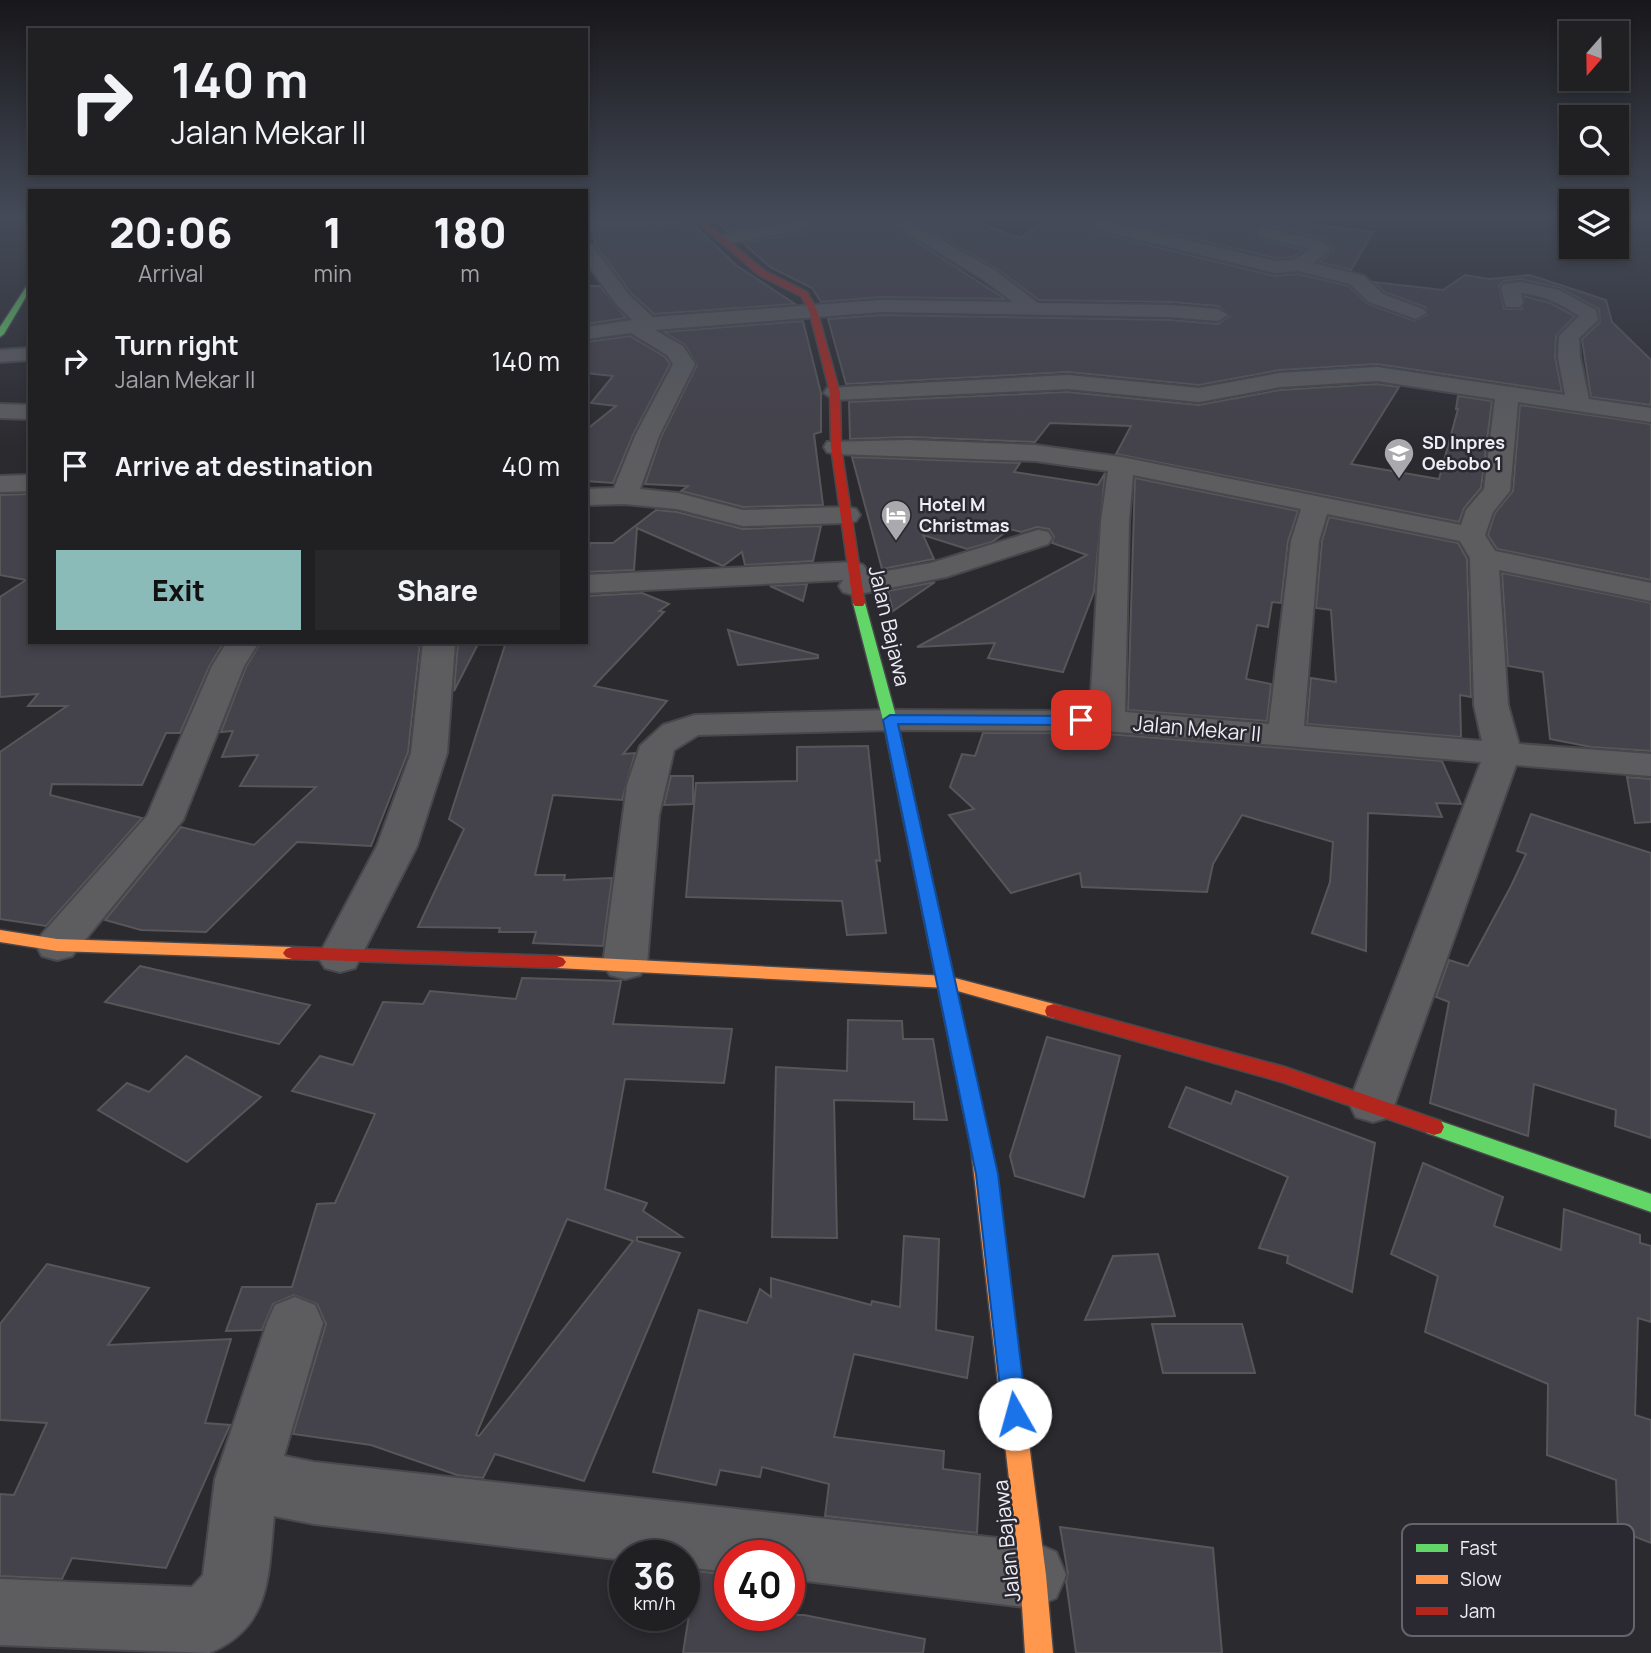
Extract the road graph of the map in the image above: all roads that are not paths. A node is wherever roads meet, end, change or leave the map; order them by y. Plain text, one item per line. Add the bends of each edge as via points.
1 (23, 295) edge
2 (619, 295) edge
3 (804, 295) edge
4 (1016, 295) edge
5 (1373, 295) edge
6 (1512, 295) edge
7 (1551, 295) edge
8 (1513, 303) dead end
9 (1034, 309) junction
10 (813, 310) junction
11 (1142, 311) junction
12 (1416, 313) dead end
13 (1218, 315) dead end
14 (641, 325) junction
15 (588, 332) edge
16 (0, 334) edge
17 (1149, 336) dead end
18 (28, 354) edge
19 (0, 356) edge
20 (835, 393) junction
21 (1507, 394) junction
22 (1579, 405) junction
23 (0, 411) edge
24 (28, 412) edge
25 (1651, 415) edge
26 (836, 447) junction
27 (1121, 465) junction
28 (0, 484) edge
29 (28, 484) edge
30 (624, 496) junction
31 (588, 498) edge
32 (1316, 506) junction
33 (846, 515) junction
34 (1038, 538) dead end
35 (1477, 547) junction
36 (853, 578) junction
37 (588, 584) edge
38 (1651, 592) edge
39 (242, 644) edge
40 (439, 644) edge
41 (890, 720) junction
42 (1107, 721) junction
43 (1284, 737) junction
44 (1503, 752) junction
45 (1651, 765) edge
46 (0, 936) edge
47 (57, 945) junction
48 (340, 957) junction
49 (625, 964) junction
50 (947, 982) junction
51 (1373, 1103) junction
52 (1651, 1203) edge
53 (295, 1323) dead end
54 (246, 1479) junction
55 (1033, 1574) junction
56 (0, 1612) edge
57 (1039, 1653) edge

1 - 16 street
2 - 14 street
3 - 10 street
4 - 9 street
5 - 12 street
6 - 8 street
7 - 22 street via 1589,314 1569,336
9 - 10 street
9 - 11 street
10 - 14 street
10 - 20 street, Jalan Bajawa
11 - 13 street
11 - 17 street
14 - 15 street
14 - 30 street via 675,351 684,364 647,436
18 - 19 street
20 - 21 street via 1068,382 1199,396 1280,380 1377,374
20 - 26 street, Jalan Bajawa
21 - 22 street
21 - 35 street via 1497,491 1480,510
22 - 25 street
23 - 24 street
26 - 27 street via 1004,451
26 - 33 street, Jalan Bajawa
27 - 32 street
27 - 42 street
28 - 29 street
30 - 31 street
30 - 33 street via 678,501 743,518
32 - 35 street
32 - 43 street via 1305,541
33 - 36 street, Jalan Bajawa
34 - 36 street via 936,571
35 - 38 street
35 - 44 street via 1491,705
36 - 37 street
36 - 41 street, Jalan Bajawa
39 - 47 street via 228,666 164,820
40 - 48 street via 429,753 397,846
41 - 42 street, Jalan Mekar II
41 - 49 street, Jalan Mekar II via 695,725 668,736 656,748 645,783
41 - 50 street, Jalan Bajawa
42 - 43 street, Jalan Mekar II
43 - 44 street, Jalan Mekar II
44 - 45 street, Jalan Mekar II
44 - 51 street
46 - 47 street
47 - 48 street
48 - 49 street
49 - 50 street
50 - 51 street via 1097,1020
50 - 55 street, Jalan Bajawa via 987,1174
51 - 52 street
53 - 54 street
54 - 55 street via 314,1493
54 - 56 street via 234,1591 205,1621
55 - 57 street, Jalan Bajawa

